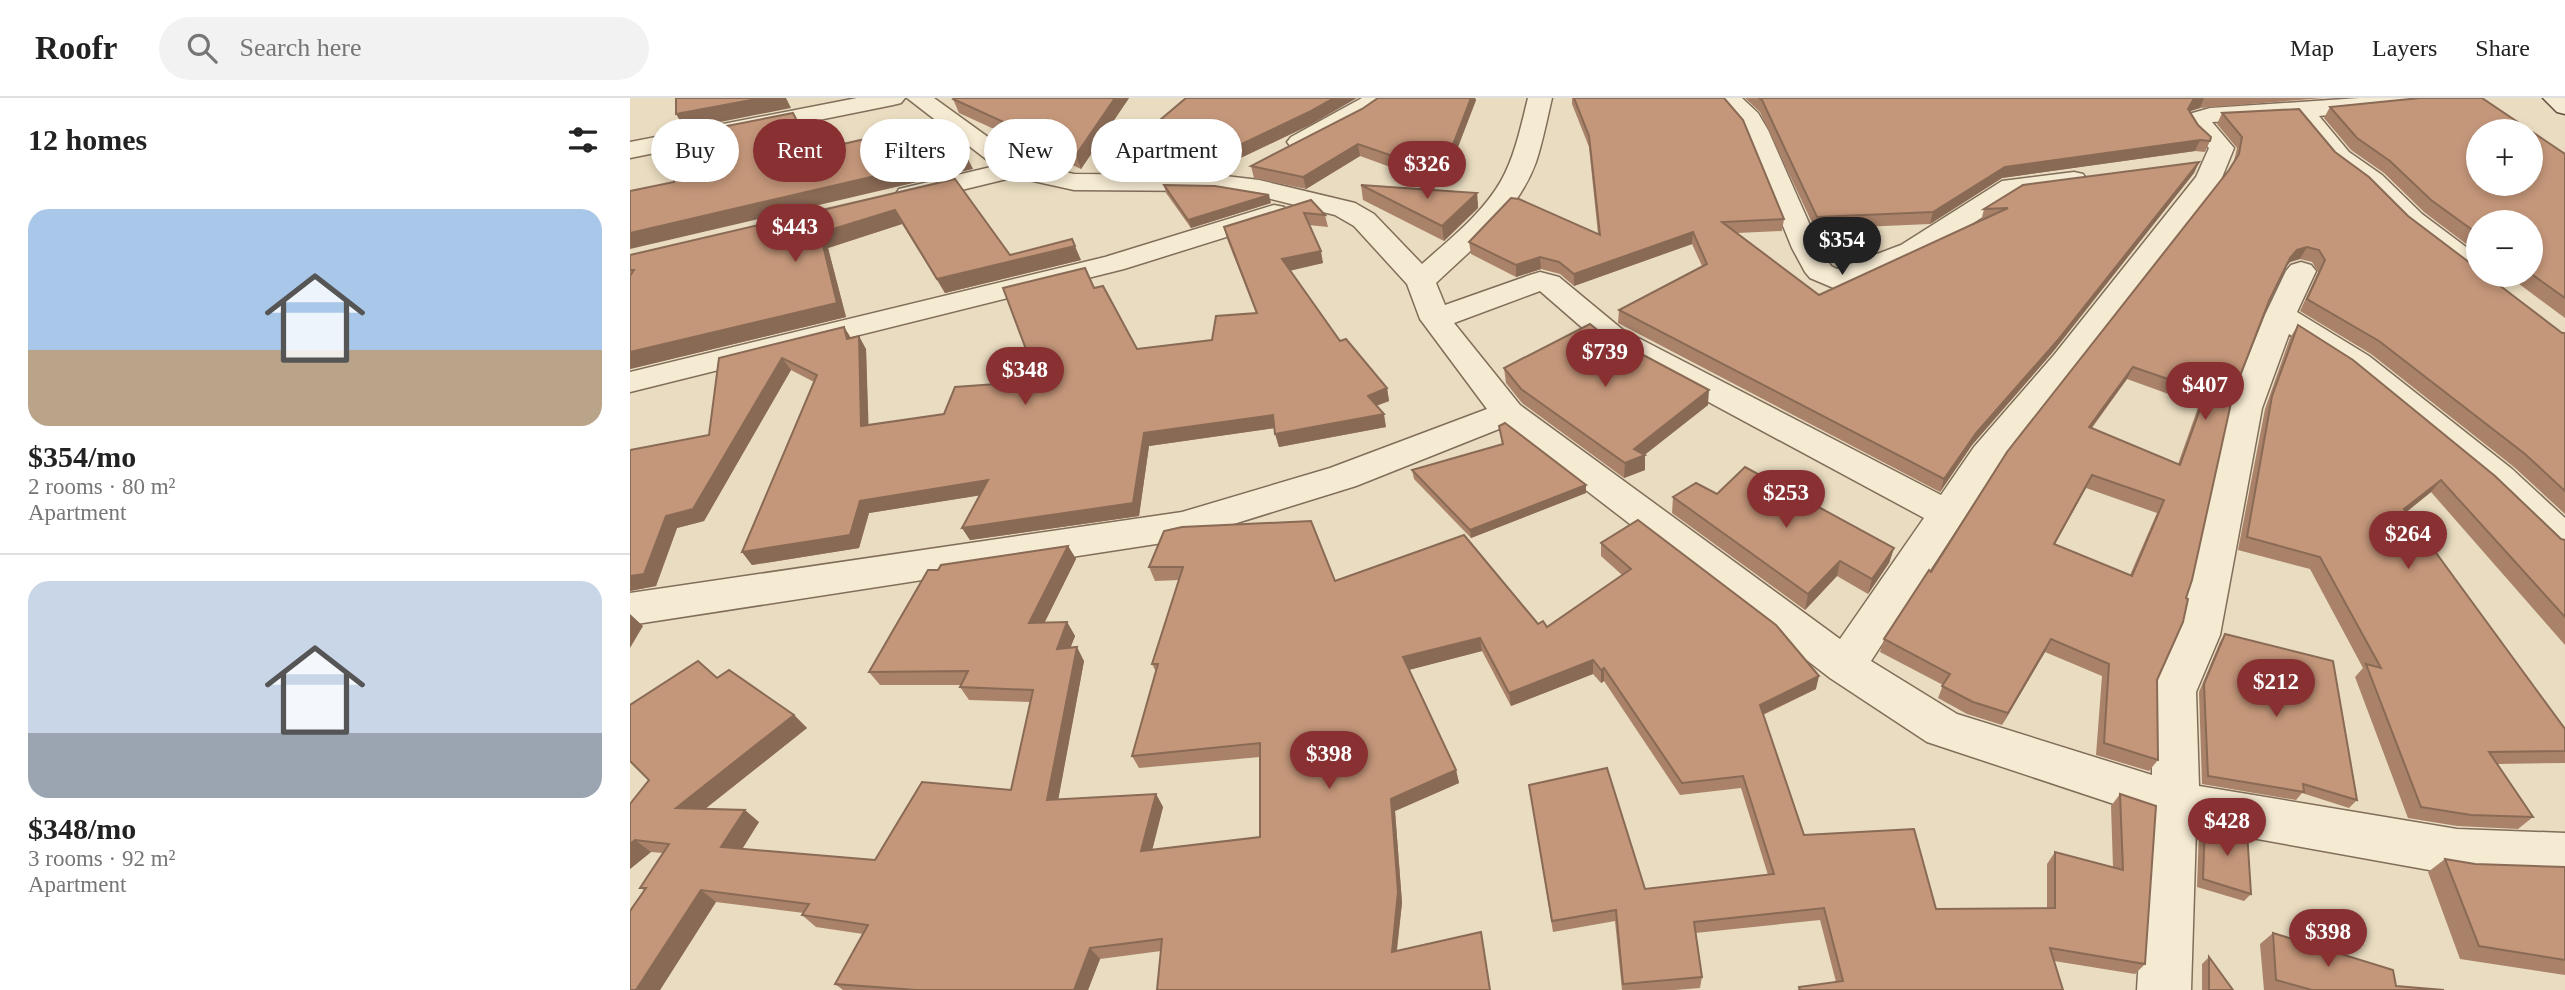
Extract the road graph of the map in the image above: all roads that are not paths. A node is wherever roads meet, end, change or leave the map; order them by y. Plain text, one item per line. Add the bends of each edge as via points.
1 (893, 98) edge
2 (919, 98) edge
3 (1376, 98) edge
4 (1540, 98) edge
5 (1729, 98) edge
6 (2430, 98) edge
7 (2555, 98) edge
8 (2281, 107) edge
9 (2565, 107) edge
10 (984, 146) edge
11 (630, 150) edge
12 (2182, 164) edge
13 (2218, 164) junction
14 (984, 176) edge
15 (2105, 176) edge
16 (1074, 182) edge
17 (1217, 183) junction
18 (882, 201) edge
19 (1313, 201) junction
20 (2466, 261) edge
21 (2301, 271) dead end
22 (1428, 300) junction
23 (2280, 314) junction
24 (630, 382) edge
25 (1508, 413) junction
26 (1947, 514) junction
27 (2565, 540) edge
28 (630, 609) edge
29 (1845, 666) junction
30 (2176, 803) junction
31 (2565, 856) edge
32 (2164, 990) edge

1 - 11 street
2 - 10 street
3 - 17 street
4 - 22 street via 1523,163 1509,189
5 - 15 street via 1749,118 1806,248 1820,272 1830,279 1844,278 1911,251 2011,187
6 - 8 street
7 - 9 street
8 - 13 street via 2198,119 2222,146
8 - 20 street
12 - 13 street
13 - 26 street via 2082,341 1987,455
14 - 18 street
16 - 17 street
17 - 19 street
19 - 22 street via 1345,209 1364,220
19 - 24 street via 1114,263
21 - 23 street
22 - 25 street
22 - 26 street via 1548,283 1612,337
23 - 27 street via 2348,356 2409,404
23 - 30 street via 2245,408 2199,635 2174,692
25 - 28 street via 1343,477 1182,526
25 - 29 street
26 - 29 street
29 - 30 street via 1943,729
30 - 31 street via 2457,852
30 - 32 street via 2170,840

